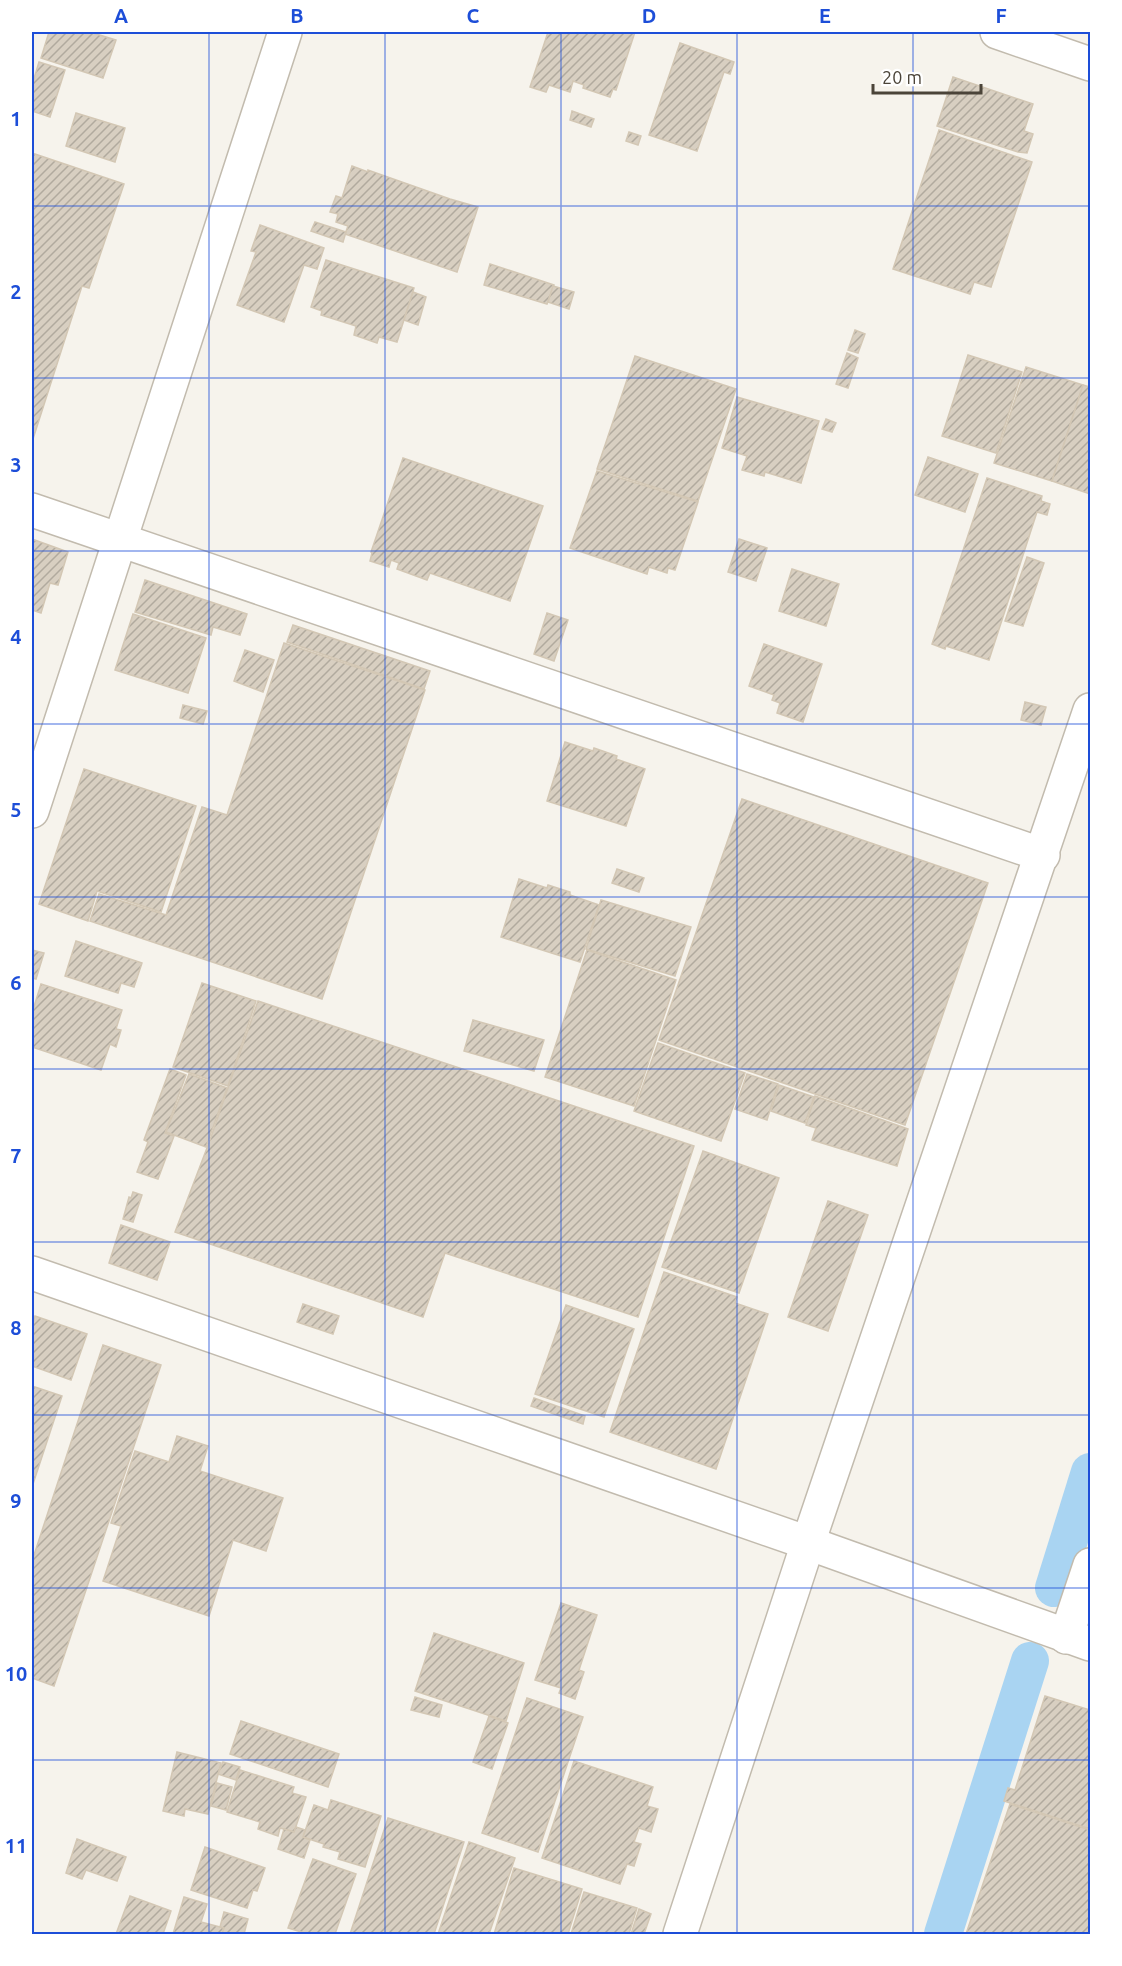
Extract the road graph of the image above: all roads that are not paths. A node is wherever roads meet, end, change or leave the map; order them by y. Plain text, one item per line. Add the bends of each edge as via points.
1 (285, 32) edge
2 (997, 32) edge
3 (1090, 64) edge
4 (32, 510) edge
5 (118, 539) junction
6 (1090, 710) edge
7 (32, 811) edge
8 (1043, 855) junction
9 (32, 1273) edge
10 (808, 1543) junction
11 (1090, 1564) edge
12 (1078, 1640) edge
13 (680, 1935) edge

1 - 5 street
2 - 3 street
4 - 5 street
5 - 7 street
5 - 8 street
6 - 8 street
8 - 10 street
9 - 10 street
10 - 12 street
10 - 13 street
11 - 12 street

